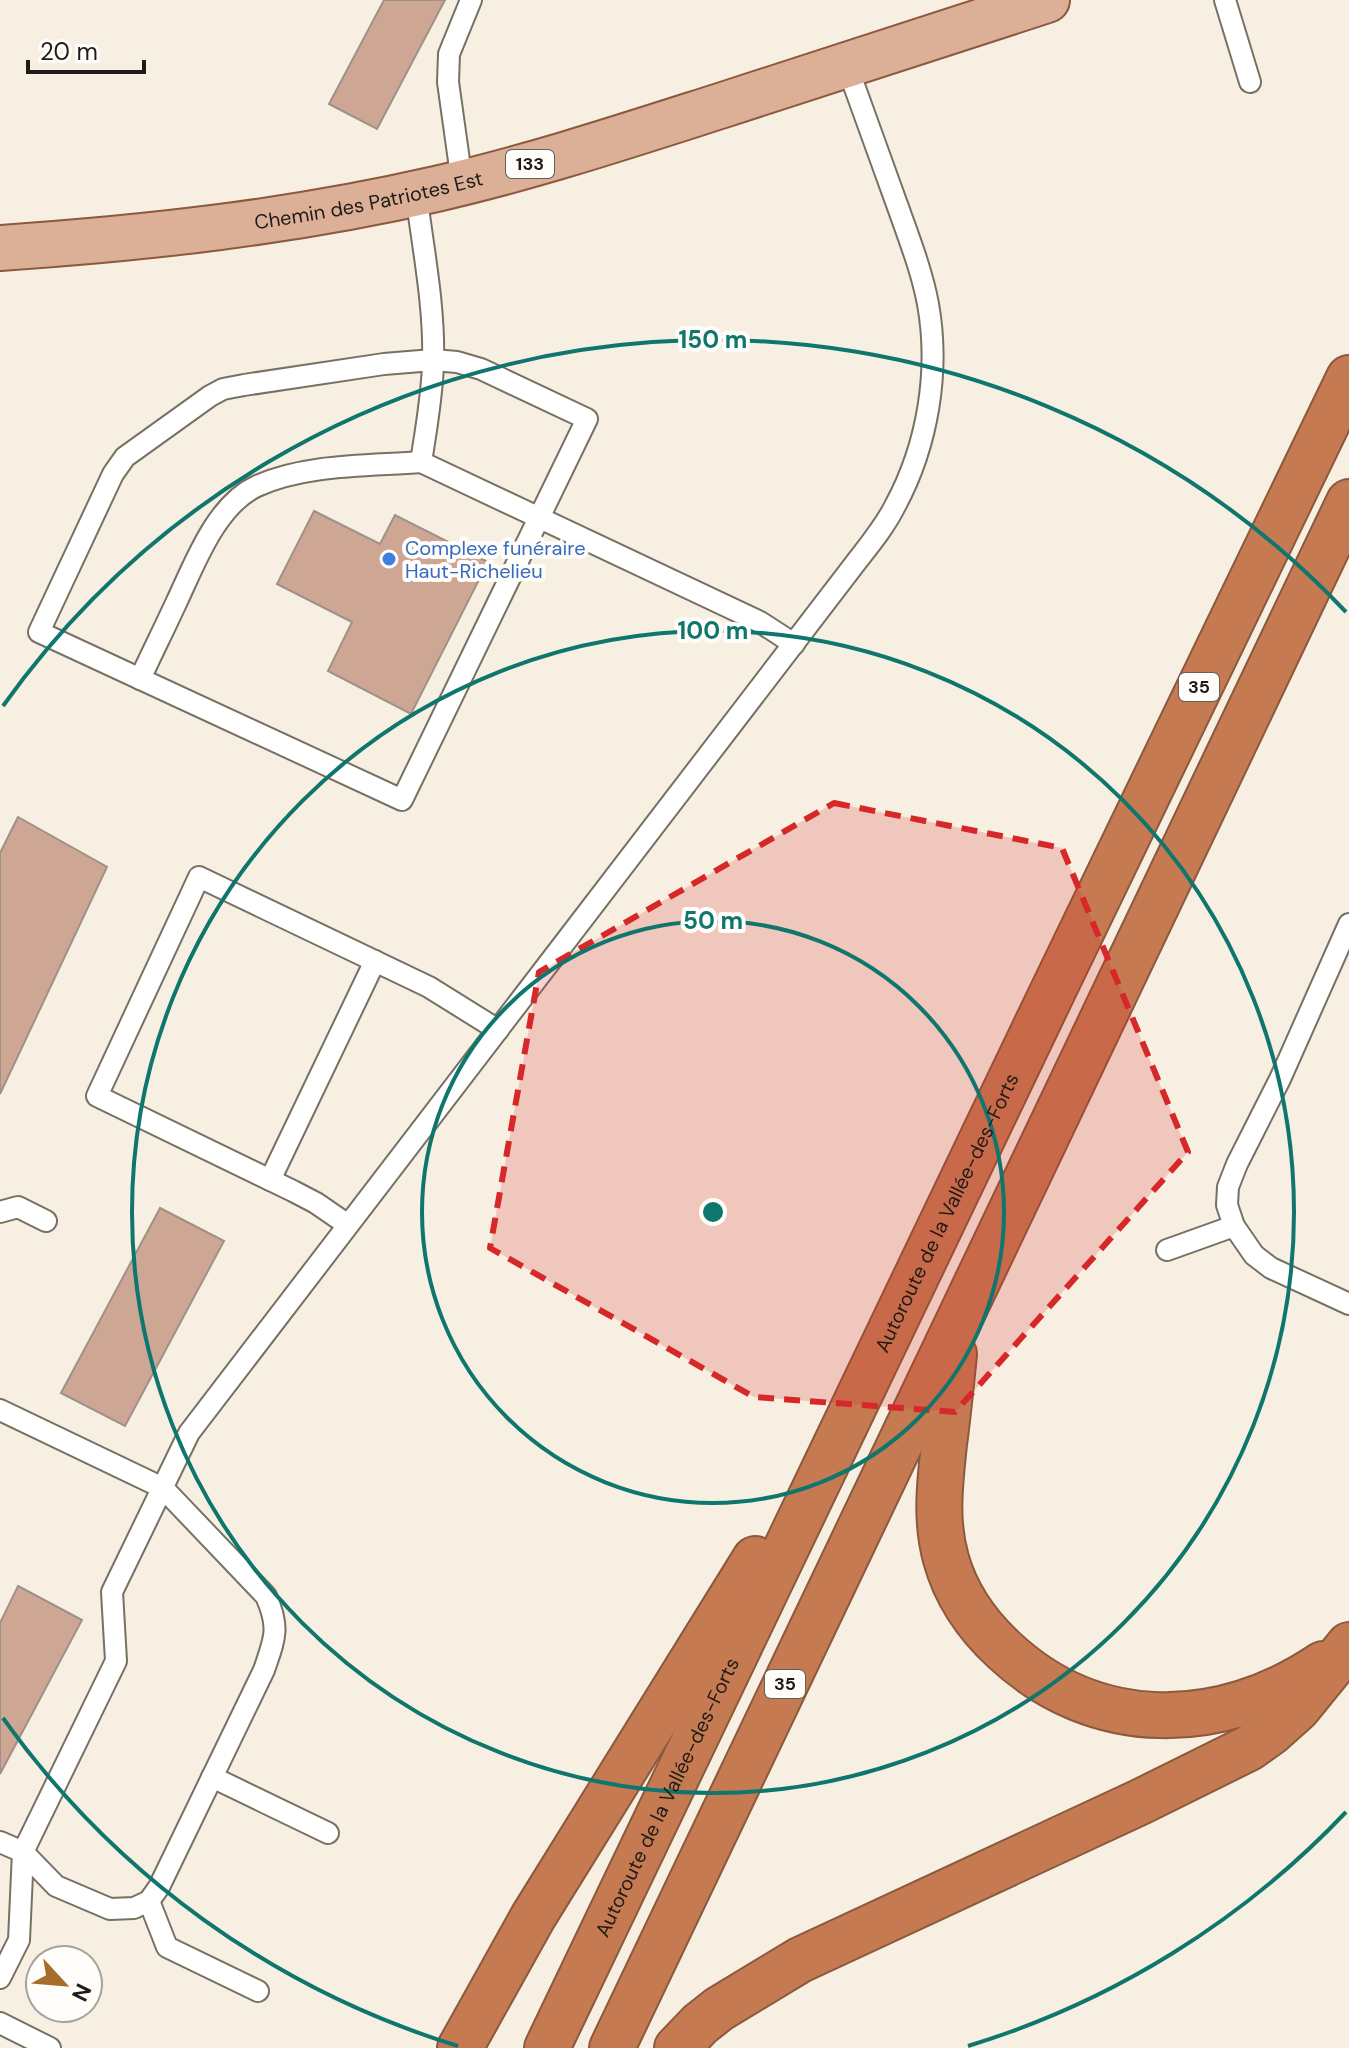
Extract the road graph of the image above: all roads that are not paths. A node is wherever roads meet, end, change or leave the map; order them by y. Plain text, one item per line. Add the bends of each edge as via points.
1 (471, 0) edge
2 (1047, 0) edge
3 (1225, 0) edge
4 (847, 66) junction
5 (1250, 82) dead end
6 (462, 182) junction
7 (416, 193) junction
8 (0, 248) edge
9 (433, 360) junction
10 (1349, 378) edge
11 (421, 462) junction
12 (1349, 502) edge
13 (539, 518) junction
14 (794, 644) junction
15 (140, 679) junction
16 (1349, 924) edge
17 (375, 961) junction
18 (498, 1030) junction
19 (270, 1180) junction
20 (0, 1212) edge
21 (46, 1221) dead end
22 (348, 1225) junction
23 (1234, 1226) junction
24 (1167, 1250) dead end
25 (1349, 1304) edge
26 (958, 1321) junction
27 (874, 1367) junction
28 (0, 1410) edge
29 (163, 1488) junction
30 (1348, 1646) edge
31 (212, 1777) junction
32 (328, 1833) dead end
33 (0, 1842) edge
34 (23, 1852) junction
35 (149, 1901) junction
36 (0, 1978) edge
37 (258, 1991) dead end
38 (0, 2023) edge
39 (50, 2048) edge
40 (460, 2048) edge
41 (547, 2048) edge
42 (612, 2048) edge
43 (677, 2048) edge

1 - 6 lane via 449,54
2 - 4 main road, Chemin des Patriotes Est / 133
3 - 5 lane
4 - 6 main road, Chemin des Patriotes Est / 133
4 - 14 lane via 922,278 931,329 932,381 916,457 896,505
6 - 7 main road, Chemin des Patriotes Est / 133
7 - 8 main road, Chemin des Patriotes Est / 133 via 233,226
7 - 9 lane
9 - 11 lane
9 - 13 lane via 481,369 587,419
9 - 15 lane via 223,389 125,457 39,632
10 - 27 highway, Autoroute de la Vallée-des-Forts / 35
11 - 13 lane
11 - 15 lane via 327,469 253,488 215,526
12 - 26 highway, 35
13 - 14 lane via 760,622
13 - 15 lane via 402,800
14 - 18 lane
16 - 23 lane via 1228,1187
17 - 18 lane
17 - 19 lane
17 - 19 lane via 199,877 97,1096
18 - 22 lane
19 - 22 lane
20 - 21 lane via 18,1207
22 - 29 lane via 189,1433
23 - 24 lane
23 - 25 lane via 1254,1255 1271,1268
26 - 30 highway via 938,1504 940,1531 950,1571 970,1613 1016,1661 1042,1680 1103,1707 1163,1716 1199,1714 1256,1698
26 - 42 highway, 35
27 - 40 highway via 533,1917
27 - 41 highway, Autoroute de la Vallée-des-Forts / 35
28 - 29 lane
29 - 31 lane via 266,1596 275,1616 275,1640 264,1670
29 - 34 lane via 112,1592 116,1661
30 - 43 highway via 1298,1708 1249,1748 800,1960 719,2009
31 - 32 lane
31 - 35 lane
33 - 34 lane
34 - 35 lane via 56,1886 110,1909
34 - 36 lane via 19,1940
35 - 37 lane via 167,1947
38 - 39 lane

